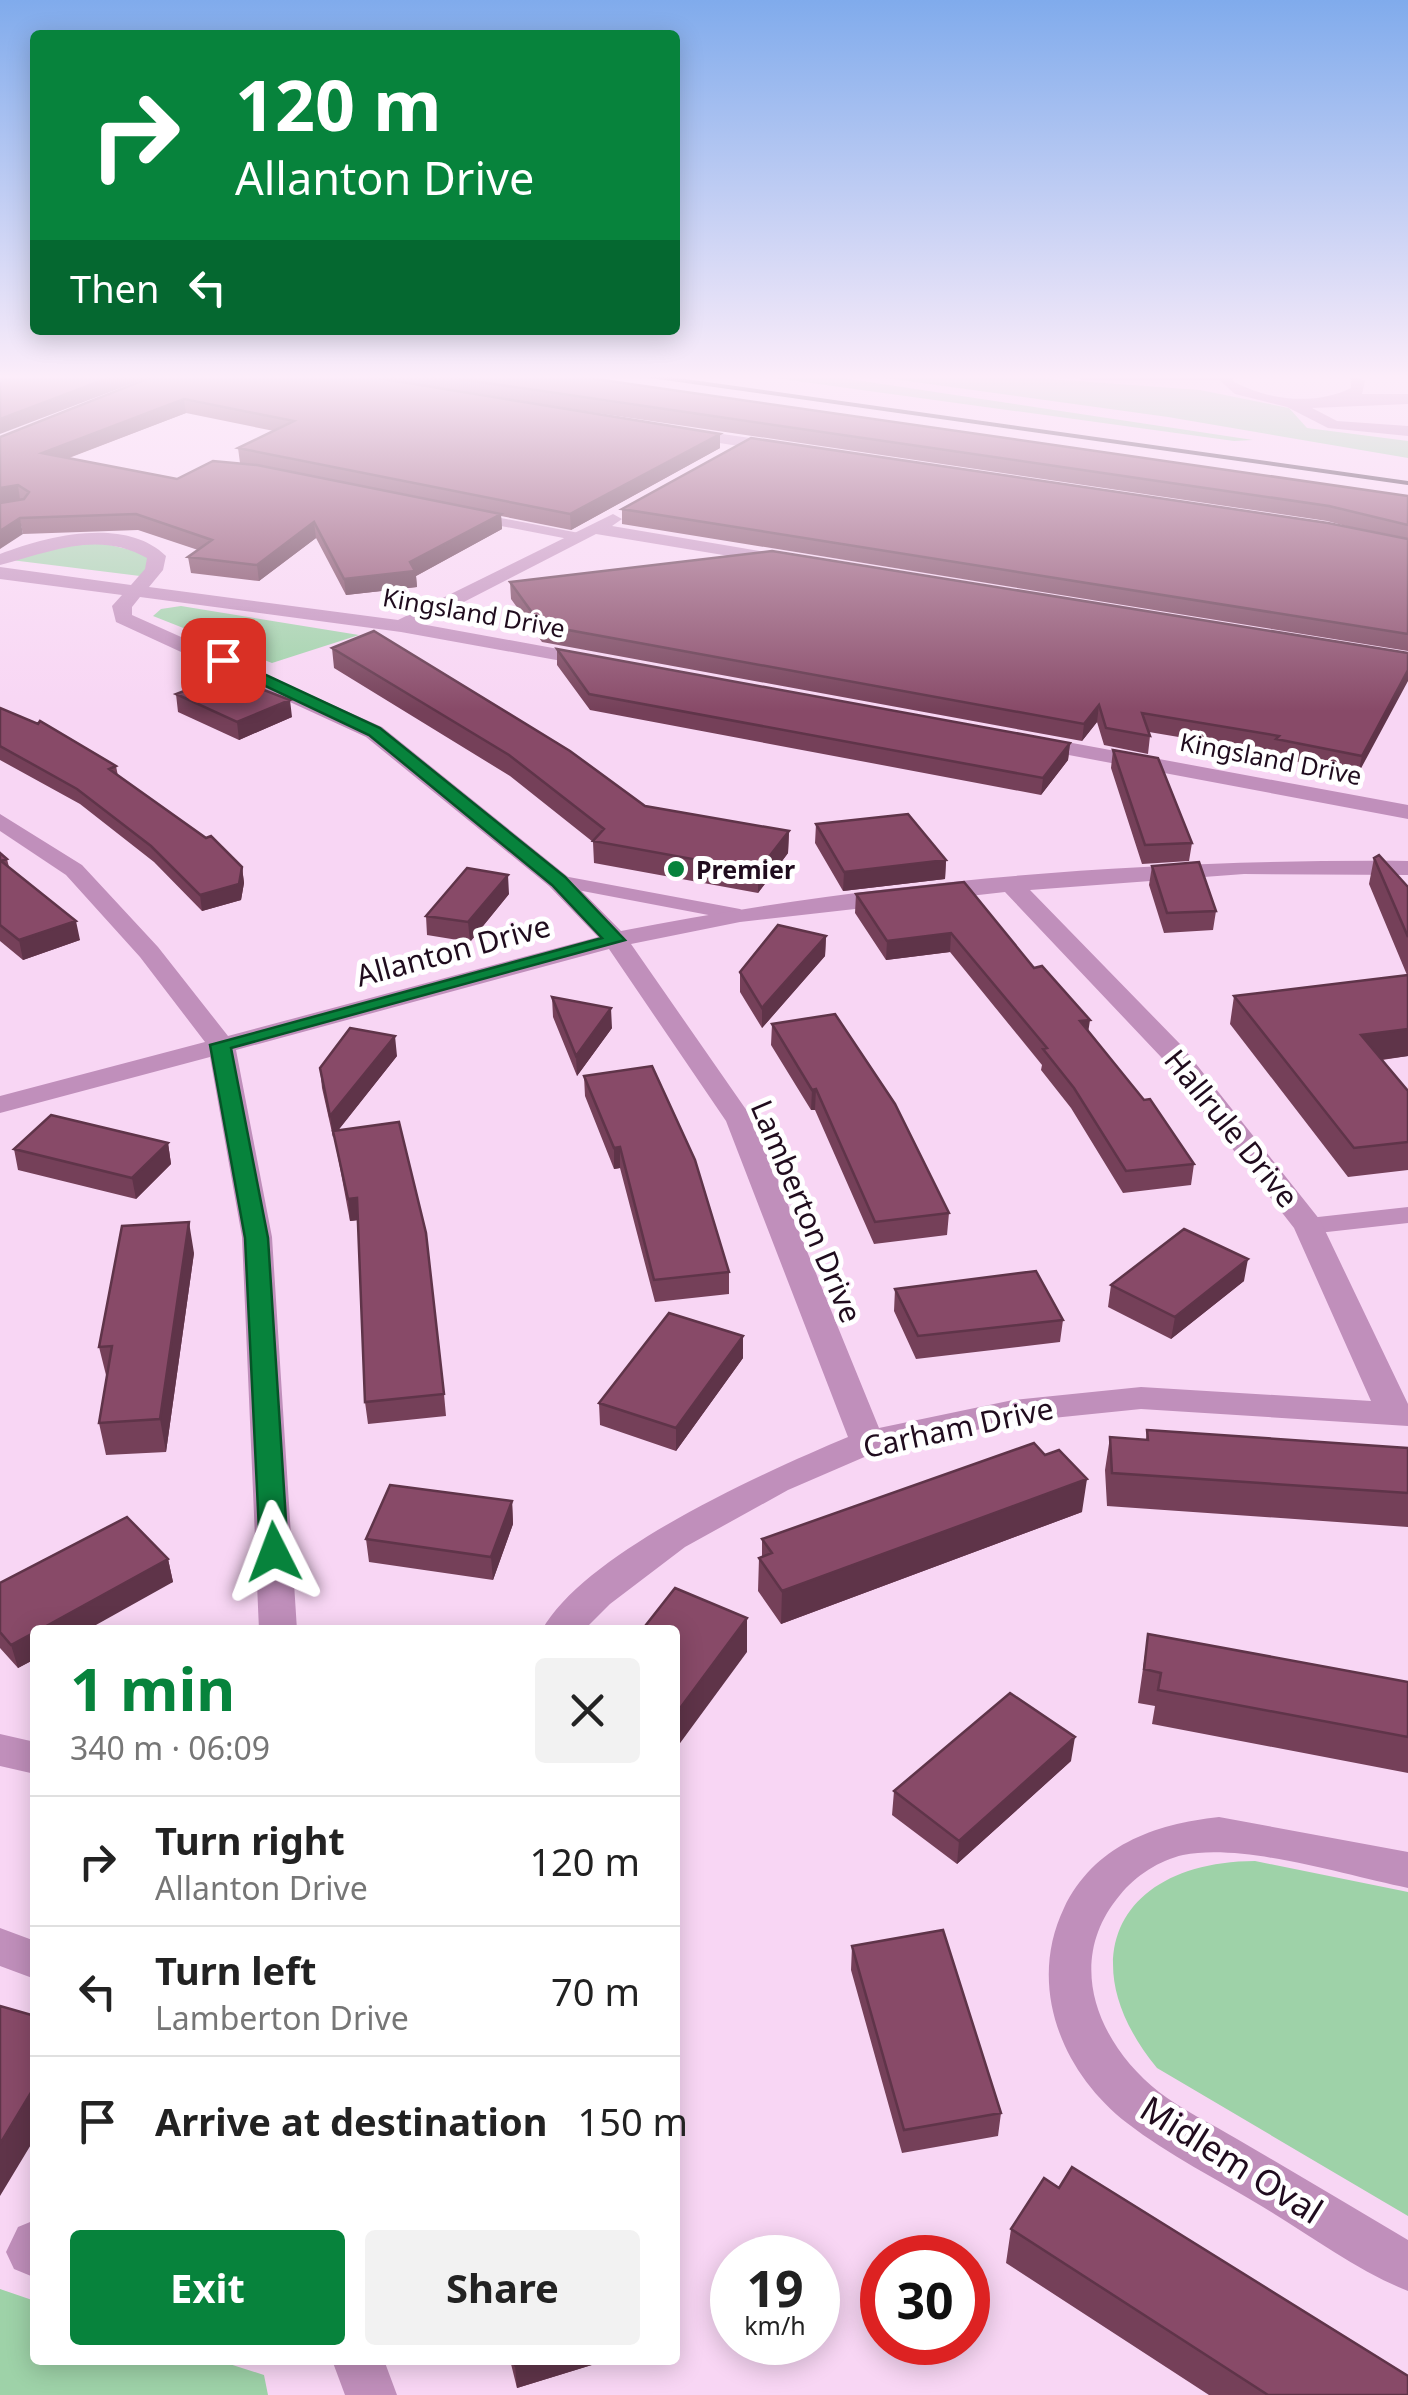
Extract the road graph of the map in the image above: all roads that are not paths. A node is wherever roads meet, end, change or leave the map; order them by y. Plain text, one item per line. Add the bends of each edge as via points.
1 (629, 510) edge
2 (454, 513) edge
3 (587, 533) junction
4 (0, 560) edge
5 (808, 564) edge
6 (0, 573) edge
7 (136, 590) junction
8 (401, 626) junction
9 (616, 665) edge
10 (1009, 737) edge
11 (1408, 812) edge
12 (0, 821) edge
13 (1408, 868) edge
14 (558, 881) junction
15 (1011, 884) junction
16 (740, 916) junction
17 (615, 940) junction
18 (220, 1045) junction
19 (0, 1104) edge
20 (1408, 1215) edge
21 (1309, 1226) junction
22 (1400, 1414) edge
23 (867, 1442) junction
24 (278, 1625) edge
25 (566, 1625) edge
26 (0, 1750) edge
27 (30, 1757) edge
28 (1408, 1870) edge
29 (0, 1947) edge
30 (30, 1958) edge
31 (1408, 2267) edge
32 (360, 2365) edge
33 (372, 2395) edge

1 - 3 street
2 - 3 lane
3 - 5 street
3 - 8 street
4 - 7 street via 61,541 124,542 157,556
6 - 7 street, Kingsland Drive
7 - 8 street, Kingsland Drive
7 - 14 street, Lamberton Drive via 122,606 123,618 374,732
8 - 9 street, Kingsland Drive
10 - 11 street, Kingsland Drive
12 - 18 street via 74,870 149,952
13 - 15 street, Allanton Drive via 1244,867
14 - 16 lane
14 - 17 street, Lamberton Drive
15 - 16 street, Allanton Drive
15 - 21 street, Hallrule Drive via 1171,1050
16 - 17 street, Allanton Drive
17 - 18 street, Allanton Drive
17 - 23 street, Lamberton Drive via 740,1120
18 - 19 street, Allanton Drive
18 - 24 street via 257,1238
20 - 21 lane
21 - 22 street, Hallrule Drive
22 - 23 street, Carham Drive via 1141,1398 1013,1411
23 - 25 street, Carham Drive via 672,1538
26 - 27 street
28 - 31 street, Midlem Oval via 1222,1833 1154,1844 1102,1879 1083,1903 1066,1968 1087,2042 1144,2108
29 - 30 street
32 - 33 street

